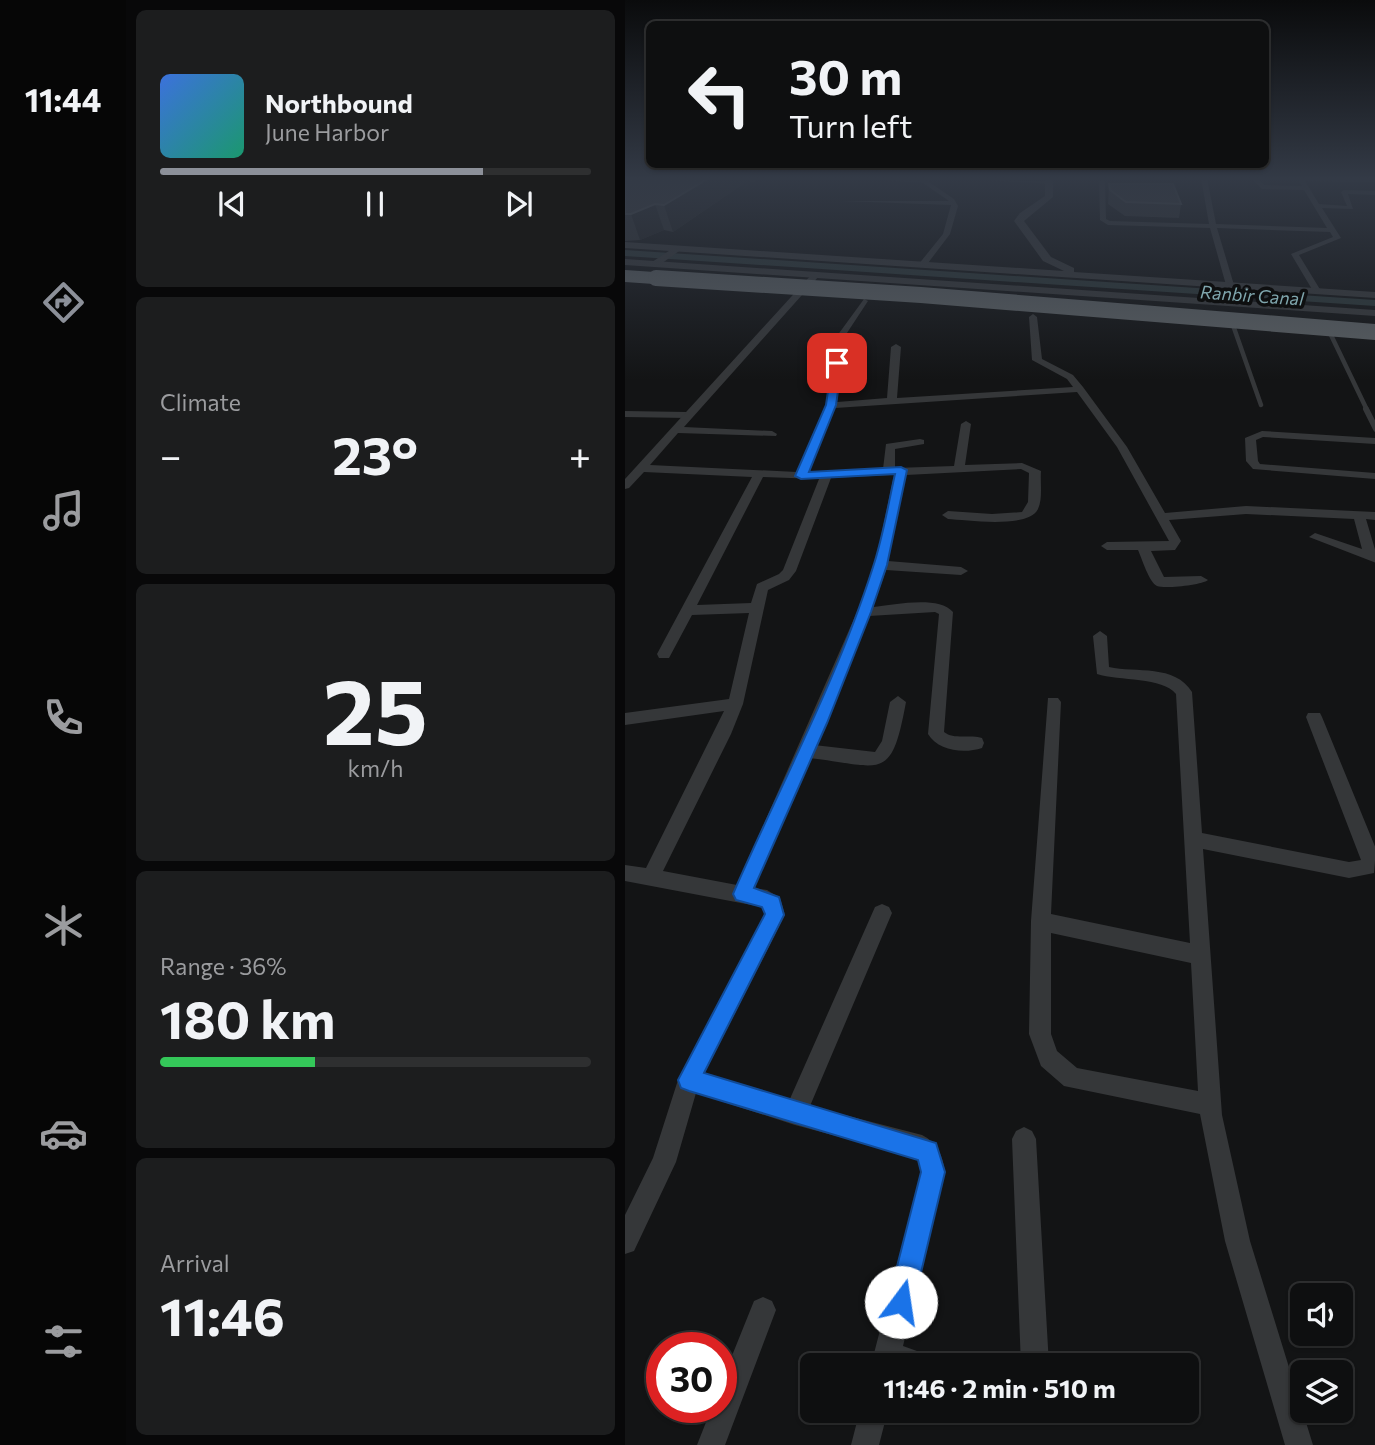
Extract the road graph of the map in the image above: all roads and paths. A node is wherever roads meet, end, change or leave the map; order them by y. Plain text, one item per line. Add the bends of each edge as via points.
1 (629, 245) edge
2 (937, 245) edge
3 (1037, 245) edge
4 (1219, 245) edge
5 (1319, 245) edge
6 (675, 250) junction
7 (657, 262) junction
8 (625, 264) edge
9 (922, 265) junction
10 (1088, 275) junction
11 (625, 276) edge
12 (815, 276) junction
13 (625, 281) edge
14 (1230, 285) junction
15 (1317, 291) junction
16 (799, 293) junction
17 (1375, 295) edge
18 (864, 301) dead end
19 (1375, 313) edge
20 (1033, 317) dead end
21 (1375, 321) edge
22 (1234, 328) junction
23 (1375, 332) edge
24 (1331, 335) junction
25 (1375, 339) edge
26 (896, 347) dead end
27 (1080, 389) junction
28 (892, 402) junction
29 (831, 405) junction
30 (1261, 405) dead end
31 (625, 414) edge
32 (687, 415) junction
33 (966, 424) dead end
34 (1375, 429) edge
35 (674, 430) junction
36 (772, 434) dead end
37 (1375, 440) edge
38 (920, 442) dead end
39 (641, 468) junction
40 (959, 468) junction
41 (895, 470) junction
42 (759, 474) junction
43 (826, 475) junction
44 (801, 476) junction
45 (1375, 476) edge
46 (625, 486) edge
47 (948, 515) dead end
48 (1359, 515) junction
49 (1375, 516) edge
50 (1160, 517) junction
51 (1316, 537) dead end
52 (1107, 546) dead end
53 (1143, 547) junction
54 (1373, 558) edge
55 (881, 565) junction
56 (961, 571) dead end
57 (1201, 579) dead end
58 (757, 608) junction
59 (687, 610) junction
60 (864, 612) junction
61 (1100, 636) dead end
62 (664, 654) dead end
63 (898, 702) dead end
64 (1053, 702) dead end
65 (735, 704) junction
66 (1314, 717) dead end
67 (625, 719) edge
68 (976, 743) dead end
69 (806, 751) junction
70 (1192, 839) junction
71 (625, 873) edge
72 (651, 877) junction
73 (742, 894) junction
74 (882, 913) dead end
75 (1041, 921) junction
76 (1200, 955) junction
77 (689, 1080) junction
78 (1211, 1105) junction
79 (795, 1114) junction
80 (1024, 1139) dead end
81 (625, 1242) edge
82 (763, 1310) dead end
83 (888, 1353) edge
84 (1034, 1353) edge
85 (871, 1423) edge
86 (711, 1445) edge
87 (865, 1445) edge
88 (1299, 1445) edge

1 - 6 street
2 - 9 street
3 - 10 street via 1059,267
4 - 14 street
5 - 15 street via 1295,254
6 - 7 street
6 - 9 street
7 - 8 street
7 - 12 street
8 - 21 highway
9 - 10 street
10 - 14 street
11 - 23 highway, bridge
12 - 16 street
12 - 19 street
13 - 16 street
14 - 15 street
15 - 17 street
16 - 22 street
16 - 32 street
18 - 29 street via 841,336
20 - 27 street via 1037,360 1070,377
22 - 24 street
22 - 30 lane
24 - 25 street
24 - 34 lane
26 - 28 street
27 - 28 street
27 - 50 street via 1122,447
28 - 29 street
29 - 44 street
31 - 32 lane
32 - 35 street
33 - 40 street
35 - 36 street
35 - 39 street
37 - 45 street via 1262,434 1250,438 1257,467
38 - 41 street via 890,446
39 - 42 street
39 - 46 street
40 - 41 street
40 - 47 street via 1032,468 1032,509 1016,518
41 - 43 street
41 - 55 street
42 - 44 street
42 - 59 street
43 - 44 street
43 - 58 street via 789,571 764,585
48 - 49 street
48 - 50 street via 1246,510
48 - 54 street
50 - 53 street via 1174,546
51 - 54 street
52 - 53 street
53 - 57 street via 1160,582
55 - 56 street
55 - 60 street
58 - 59 street
58 - 65 street
59 - 62 street
60 - 68 street via 937,607 946,612 936,734 945,742
60 - 69 street
61 - 70 street via 1102,670 1181,685
63 - 69 street via 889,748 878,759
64 - 75 street
65 - 67 street
65 - 72 street
66 - 70 street via 1371,858 1368,867 1349,870
69 - 73 street
70 - 76 street
71 - 72 street
72 - 73 street
73 - 77 street via 767,900 775,915
74 - 79 street
75 - 76 street
75 - 78 street via 1040,1034 1057,1067 1072,1078
76 - 78 street
77 - 79 street
77 - 81 street via 664,1162
78 - 88 street via 1236,1237
79 - 83 street via 921,1147 932,1161
80 - 84 street
82 - 86 street
85 - 87 street

